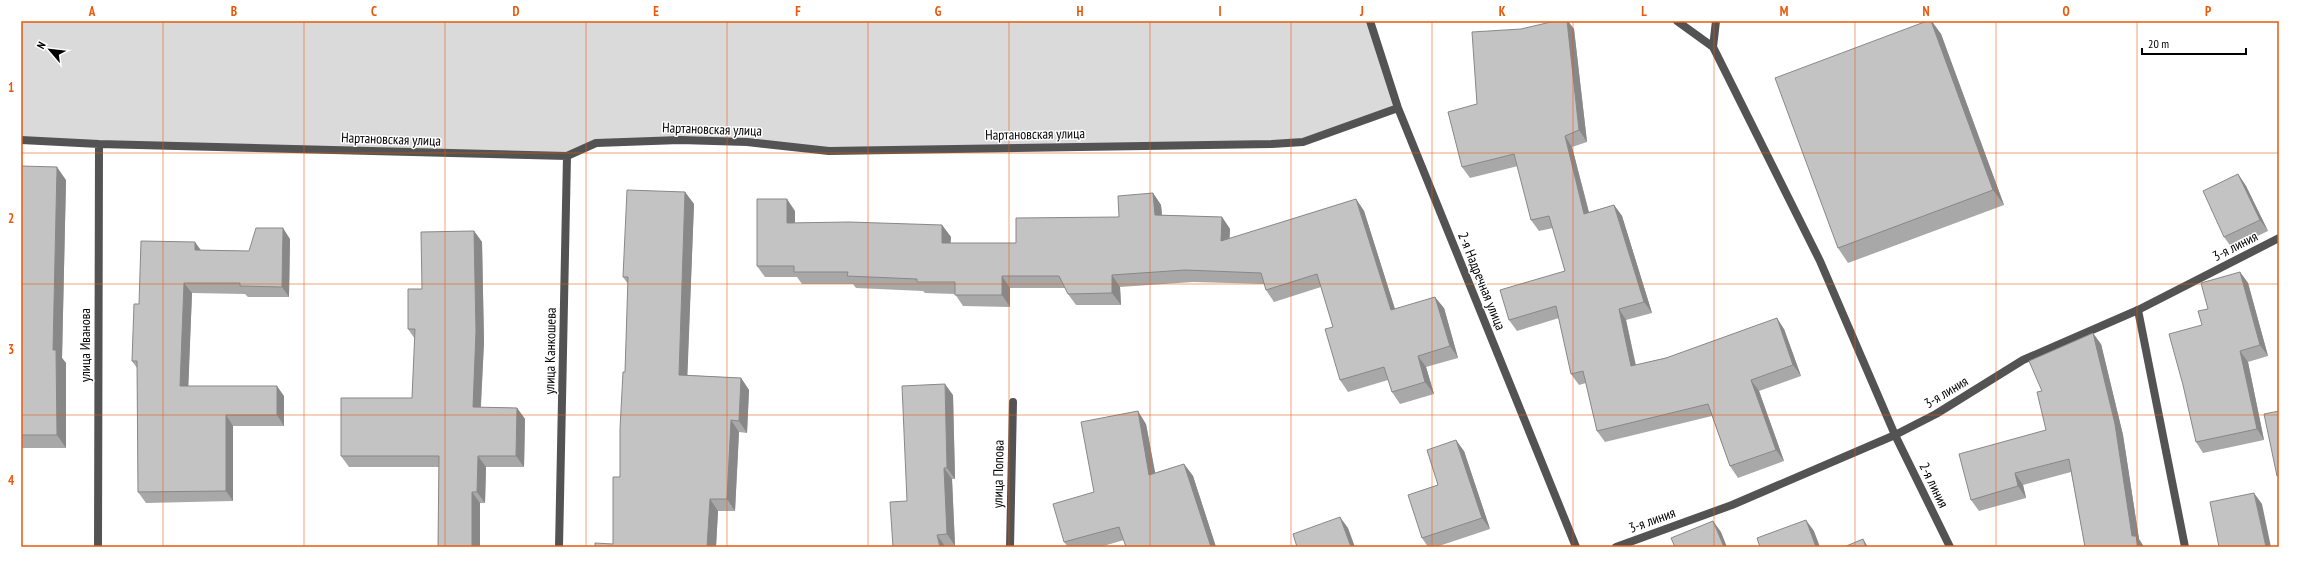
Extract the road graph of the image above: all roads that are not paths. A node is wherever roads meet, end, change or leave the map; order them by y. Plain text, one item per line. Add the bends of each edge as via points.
1 (1370, 21) edge
2 (1677, 21) edge
3 (1716, 21) edge
4 (1713, 47) junction
5 (1398, 108) junction
6 (21, 140) edge
7 (99, 144) junction
8 (567, 156) junction
9 (2279, 238) edge
10 (2138, 310) junction
11 (1012, 402) dead end
12 (1894, 435) junction
13 (98, 547) edge
14 (558, 547) edge
15 (1010, 547) edge
16 (1576, 547) edge
17 (1616, 547) edge
18 (1950, 547) edge
19 (2186, 547) edge

1 - 5 street, 2-я Надречная улица
2 - 4 street
3 - 4 street
4 - 12 street, 2-я линия via 1820,261
5 - 8 street, Нартановская улица via 1302,142 829,151 747,142 680,140 596,143
5 - 16 street, 2-я Надречная улица
6 - 7 street, Нартановская улица
7 - 8 street, Нартановская улица
7 - 13 street, улица Иванова
8 - 14 street, улица Канкошева
9 - 10 street, 3-я линия
10 - 12 street, 3-я линия via 2023,360 1936,414
10 - 19 street
11 - 15 street, улица Попова
12 - 17 street, 3-я линия via 1732,504
12 - 18 street, 2-я линия

